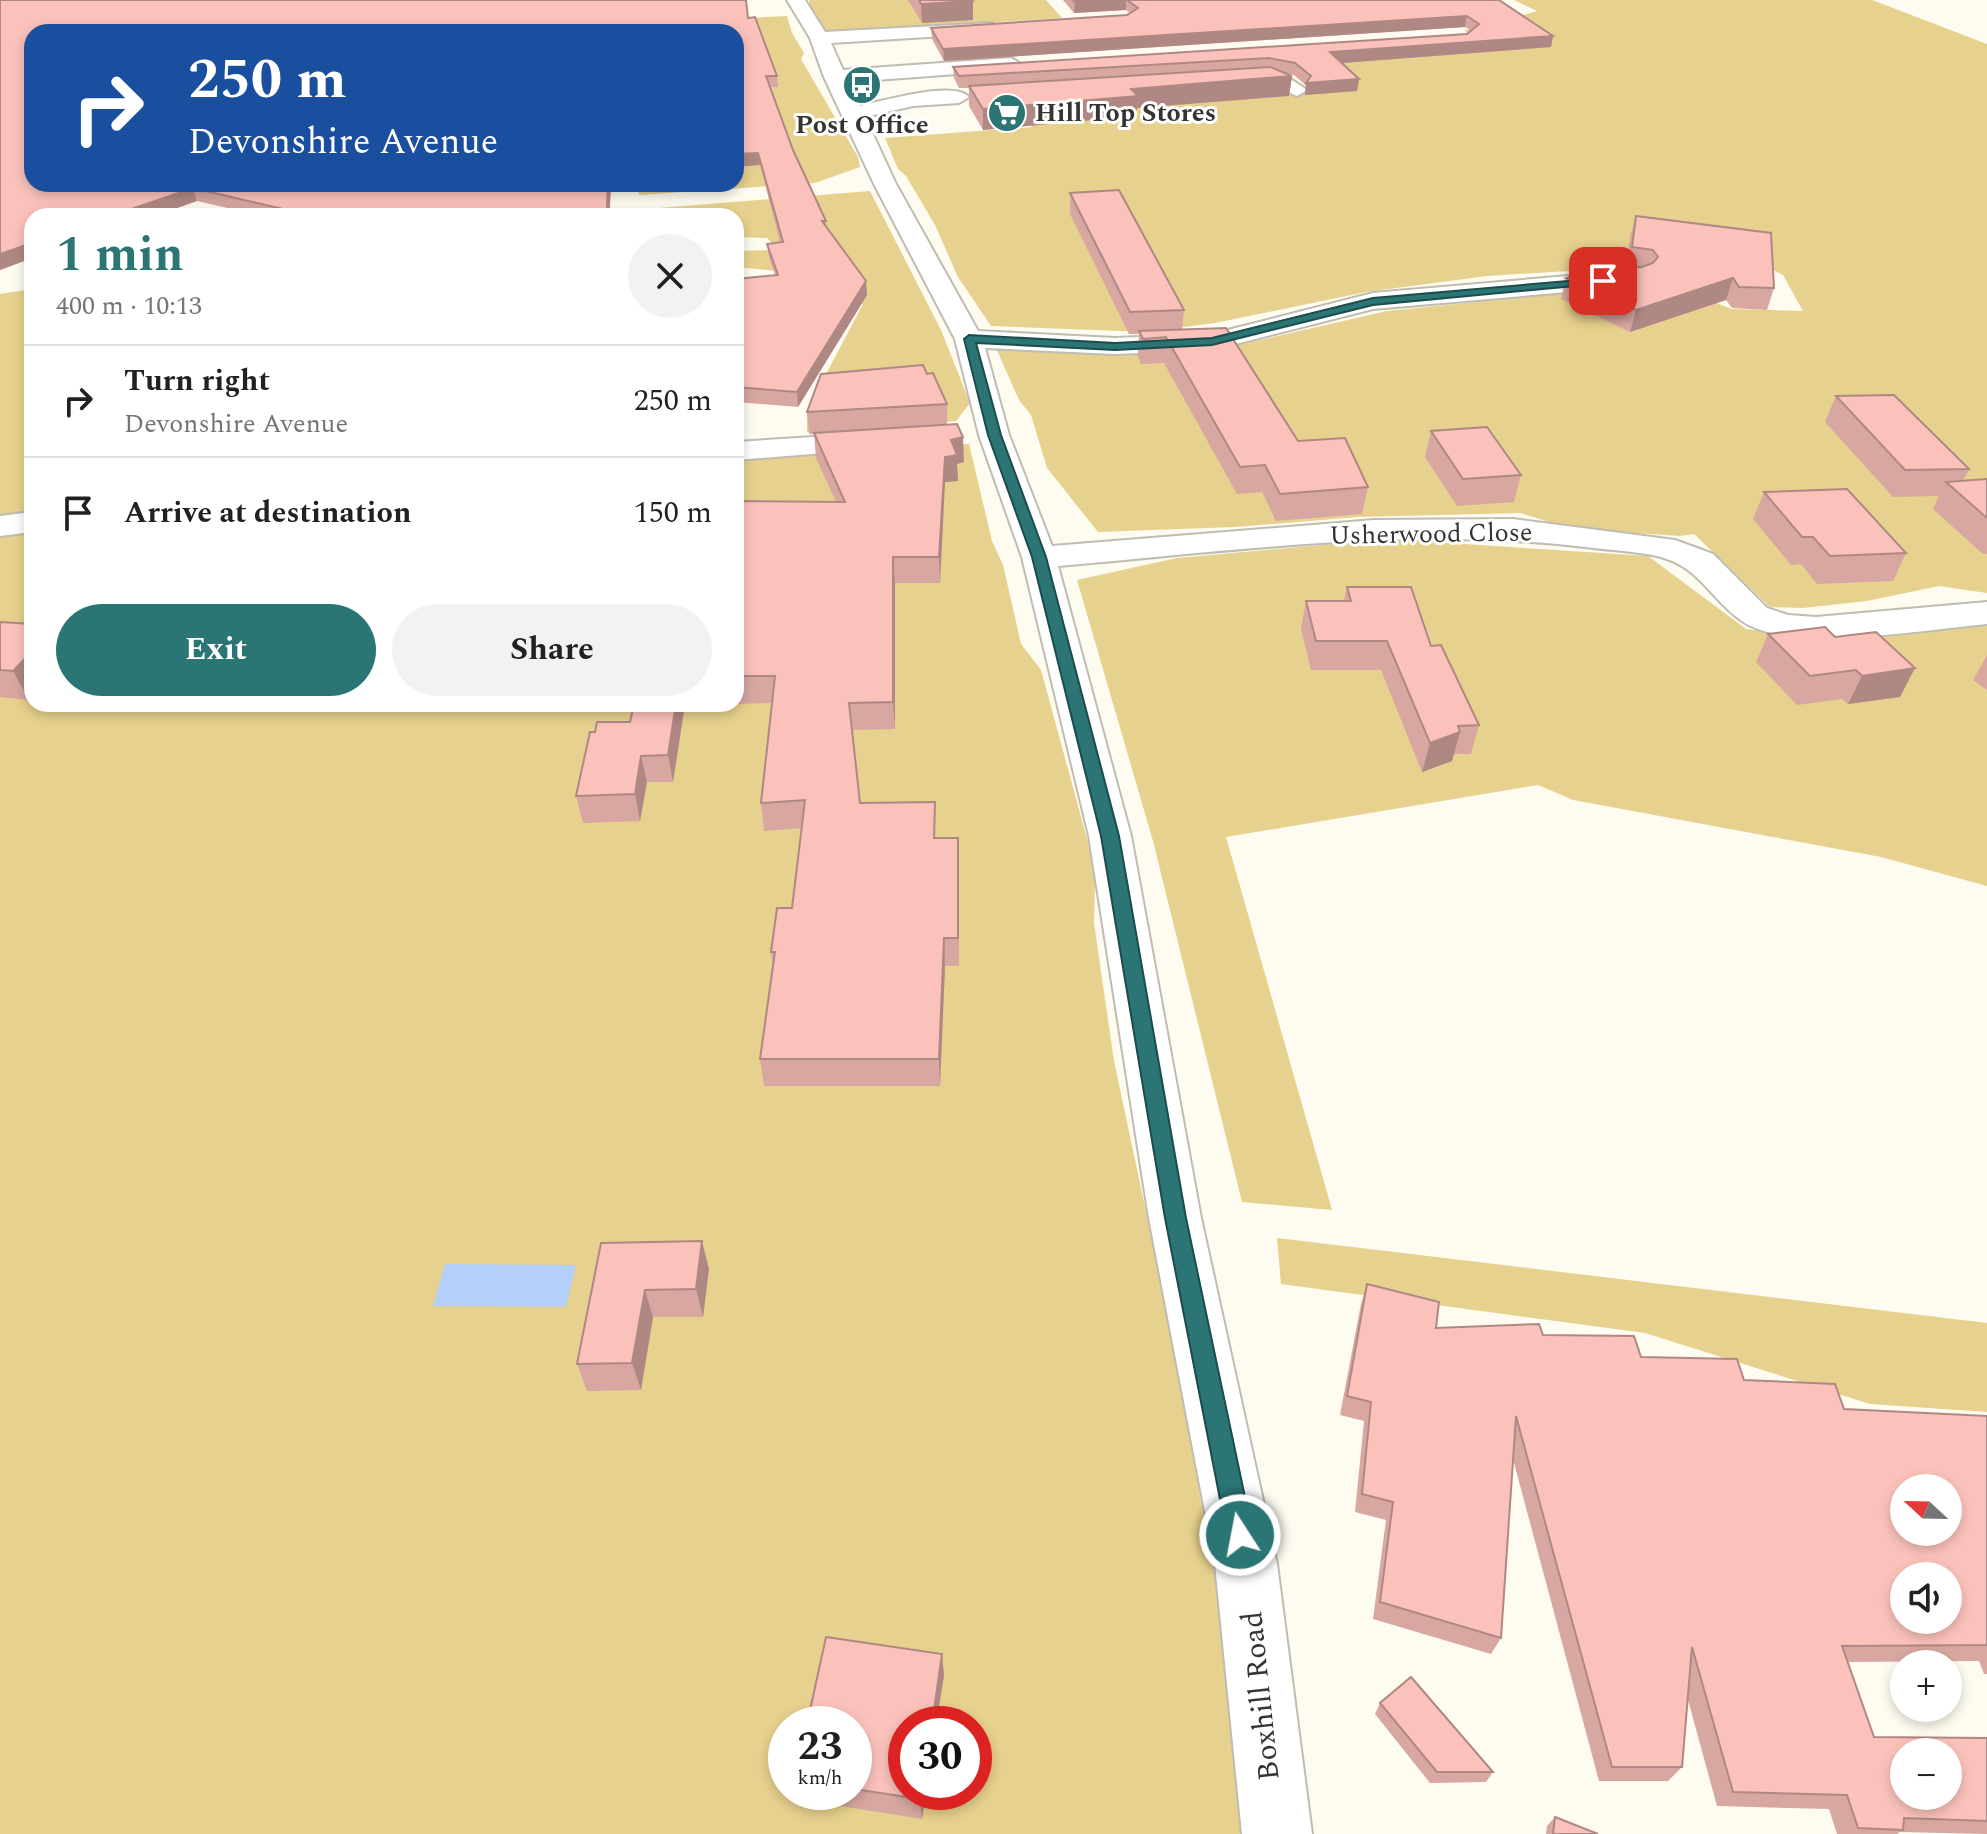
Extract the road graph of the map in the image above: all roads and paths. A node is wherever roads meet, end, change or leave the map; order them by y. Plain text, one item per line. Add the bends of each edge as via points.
1 (796, 0) edge
2 (1005, 27) edge
3 (1034, 62) edge
4 (835, 76) junction
5 (1210, 82) edge
6 (1297, 90) dead end
7 (975, 97) edge
8 (1635, 278) edge
9 (969, 339) junction
10 (906, 440) edge
11 (744, 450) edge
12 (24, 523) edge
13 (0, 526) edge
14 (1039, 557) junction
15 (1987, 613) edge
16 (1277, 1834) edge

1 - 4 street, Boxhill Road
2 - 4 street
3 - 4 street
4 - 7 street via 913,100
4 - 9 street, Boxhill Road via 885,184
5 - 6 street via 1268,78
8 - 9 street via 1373,301 1212,342 1115,346
9 - 14 street, Boxhill Road via 980,436
10 - 11 street
12 - 13 street
14 - 15 street, Usherwood Close via 1374,530 1513,529 1663,547 1701,561 1755,615 1783,625 1816,628
14 - 16 street, Boxhill Road via 1110,836 1175,1218 1246,1564

